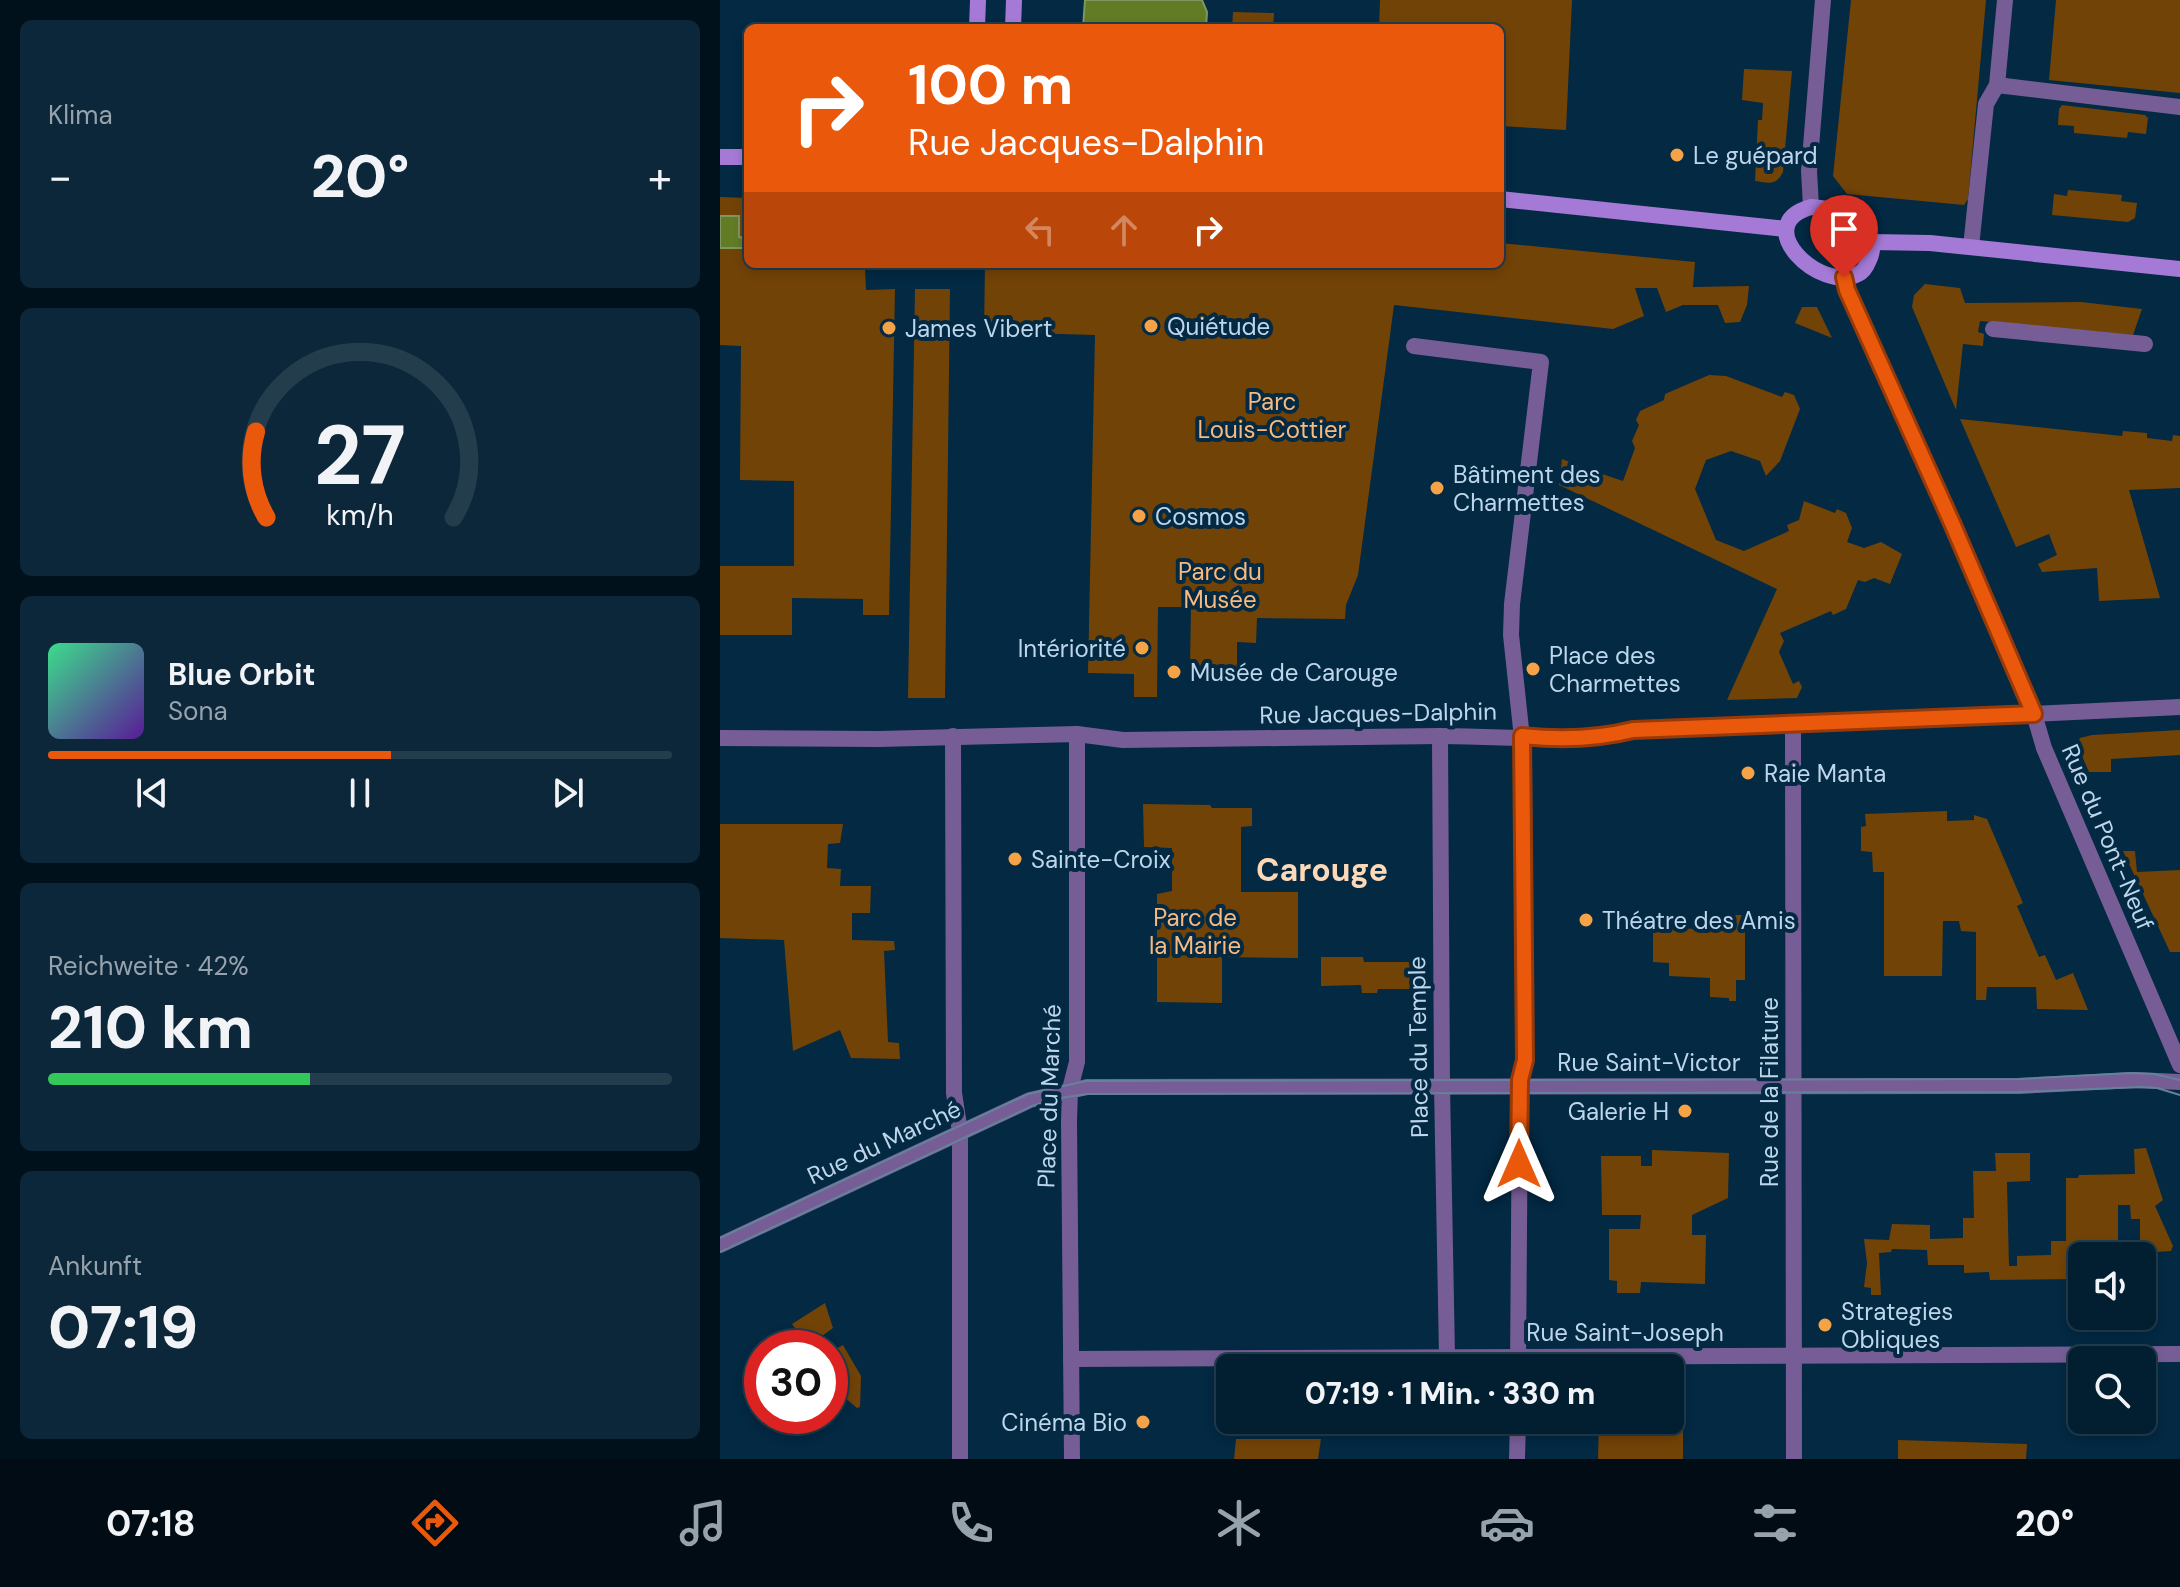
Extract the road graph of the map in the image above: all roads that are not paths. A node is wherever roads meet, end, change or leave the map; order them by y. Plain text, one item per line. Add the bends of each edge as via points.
1 (978, 0) edge
2 (1014, 0) edge
3 (1823, 0) edge
4 (2005, 0) edge
5 (977, 24) edge
6 (1013, 24) edge
7 (1997, 85) junction
8 (2180, 107) edge
9 (720, 157) edge
10 (744, 157) edge
11 (1504, 199) edge
12 (1811, 207) junction
13 (1786, 229) junction
14 (1871, 242) junction
15 (1971, 247) junction
16 (2180, 269) edge
17 (1844, 277) junction
18 (1993, 329) dead end
19 (2145, 344) dead end
20 (1414, 346) dead end
21 (2180, 707) edge
22 (2034, 714) junction
23 (1793, 725) junction
24 (1077, 734) junction
25 (953, 736) junction
26 (1440, 736) junction
27 (1522, 736) junction
28 (720, 738) edge
29 (2180, 1065) edge
30 (2180, 1082) edge
31 (1442, 1086) junction
32 (1520, 1086) junction
33 (1792, 1086) junction
34 (1070, 1089) junction
35 (960, 1132) junction
36 (720, 1245) edge
37 (1447, 1354) edge
38 (1518, 1354) edge
39 (2180, 1354) edge
40 (1795, 1356) junction
41 (1216, 1358) edge
42 (1071, 1359) junction
43 (1684, 1359) edge
44 (1518, 1434) edge
45 (960, 1459) edge
46 (1072, 1459) edge
47 (1517, 1459) edge
48 (1794, 1459) edge

1 - 5 street
2 - 6 street
3 - 12 street via 1809,171
4 - 7 street
7 - 8 street
7 - 15 street via 1986,104
9 - 10 street
11 - 13 street
12 - 13 street via 1800,210
12 - 14 street via 1856,221
13 - 17 street via 1787,241 1804,263
14 - 15 street
14 - 17 street via 1867,265 1857,275
15 - 16 street
17 - 22 street, Rue du Pont-Neuf
18 - 19 street
20 - 27 street via 1541,362 1512,604
21 - 22 street, Rue Jacques-Dalphin
22 - 23 street, Rue Jacques-Dalphin
22 - 29 street, Rue du Pont-Neuf via 2049,761
23 - 27 street, Rue Jacques-Dalphin via 1633,730 1549,739
23 - 33 street, Rue de la Filature
24 - 25 street, Rue Jacques-Dalphin
24 - 26 street, Rue Jacques-Dalphin via 1123,740
24 - 34 street, Place du Marché via 1077,1062
25 - 28 street, Rue Jacques-Dalphin
25 - 35 street via 954,1093
26 - 27 street, Rue Jacques-Dalphin
26 - 31 street, Place du Temple
27 - 32 street via 1525,1060
30 - 33 street, Rue Saint-Victor
31 - 32 street, Rue Saint-Victor
31 - 34 street, Rue Saint-Victor
31 - 37 street, Place du Temple
32 - 33 street, Rue Saint-Victor
32 - 38 street
33 - 40 street, Rue de la Filature
34 - 35 street, Rue du Marché via 1030,1100
34 - 42 street, Place du Marché
35 - 36 street, Rue du Marché
35 - 45 street
39 - 40 street, Rue Saint-Joseph
40 - 43 street, Rue Saint-Joseph
40 - 48 street, Rue de la Filature
41 - 42 street, Rue Saint-Joseph
42 - 46 street, Place du Marché
44 - 47 street

